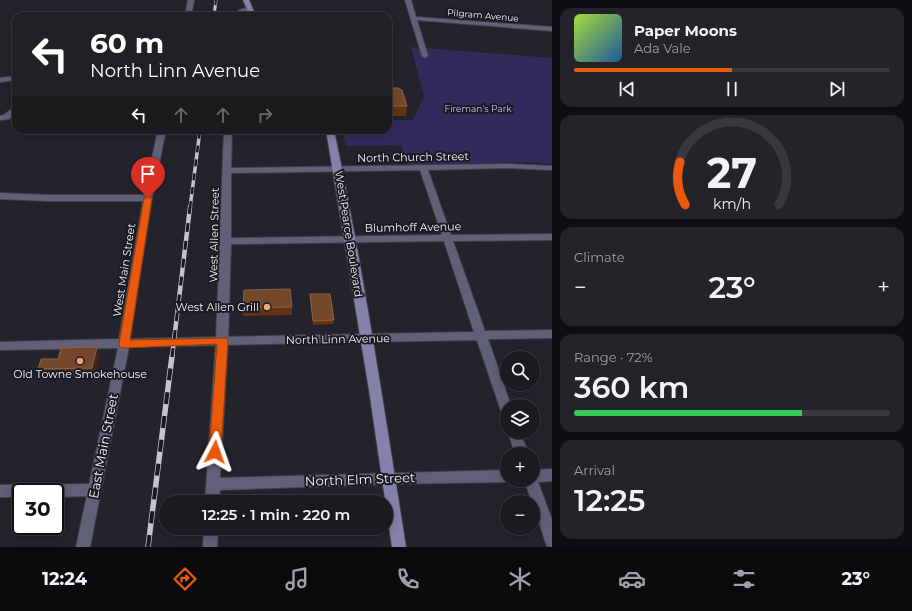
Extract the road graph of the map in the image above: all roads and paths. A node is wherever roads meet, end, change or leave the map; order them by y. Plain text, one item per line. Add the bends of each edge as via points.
1 (191, 0) edge
2 (246, 0) edge
3 (408, 0) edge
4 (249, 9) junction
5 (189, 12) edge
6 (241, 12) edge
7 (251, 12) edge
8 (413, 18) junction
9 (552, 30) edge
10 (425, 56) dead end
11 (12, 78) edge
12 (0, 80) edge
13 (12, 113) edge
14 (0, 118) edge
15 (161, 134) edge
16 (228, 134) edge
17 (331, 134) edge
18 (552, 168) edge
19 (424, 169) junction
20 (338, 170) junction
21 (227, 171) junction
22 (0, 196) edge
23 (148, 198) junction
24 (552, 237) edge
25 (448, 239) junction
26 (349, 240) junction
27 (226, 241) junction
28 (552, 334) edge
29 (480, 335) junction
30 (366, 338) junction
31 (222, 340) junction
32 (124, 344) junction
33 (1, 347) edge
34 (503, 399) edge
35 (552, 475) edge
36 (500, 476) edge
37 (540, 476) edge
38 (388, 478) junction
39 (212, 484) junction
40 (533, 487) edge
41 (94, 490) junction
42 (0, 491) edge
43 (212, 495) edge
44 (211, 535) edge
45 (552, 541) edge
46 (83, 547) edge
47 (210, 547) edge
48 (399, 547) edge

1 - 5 street
2 - 4 main road
3 - 8 street
4 - 6 street
4 - 7 main road
8 - 9 street, Pilgram Avenue
8 - 10 street
11 - 12 street
13 - 14 street
15 - 23 street, West Main Street
16 - 21 street, West Allen Street
17 - 20 main road, West Pearce Boulevard
18 - 19 street, North Church Street via 506,166
19 - 20 street, North Church Street
19 - 25 street
20 - 21 street, North Church Street
20 - 26 main road, West Pearce Boulevard
21 - 27 street, West Allen Street
22 - 23 street
23 - 32 street, West Main Street
24 - 25 street, Blumhoff Avenue
25 - 26 street, Blumhoff Avenue
25 - 29 street
26 - 27 street, Blumhoff Avenue
26 - 30 main road, West Pearce Boulevard
27 - 31 street, West Allen Street
28 - 29 street, North Linn Avenue
29 - 30 street, North Linn Avenue
29 - 34 street
30 - 31 street, North Linn Avenue
30 - 38 main road, West Pearce Boulevard
31 - 32 street, North Linn Avenue
31 - 39 street, West Allen Street
32 - 33 street, North Linn Avenue
32 - 41 street, East Main Street
35 - 37 street
36 - 38 street, North Elm Street
38 - 39 street, North Elm Street
38 - 48 main road, West Pearce Boulevard
39 - 43 street, West Allen Street
40 - 45 street
41 - 42 street
41 - 46 street, East Main Street
44 - 47 street

